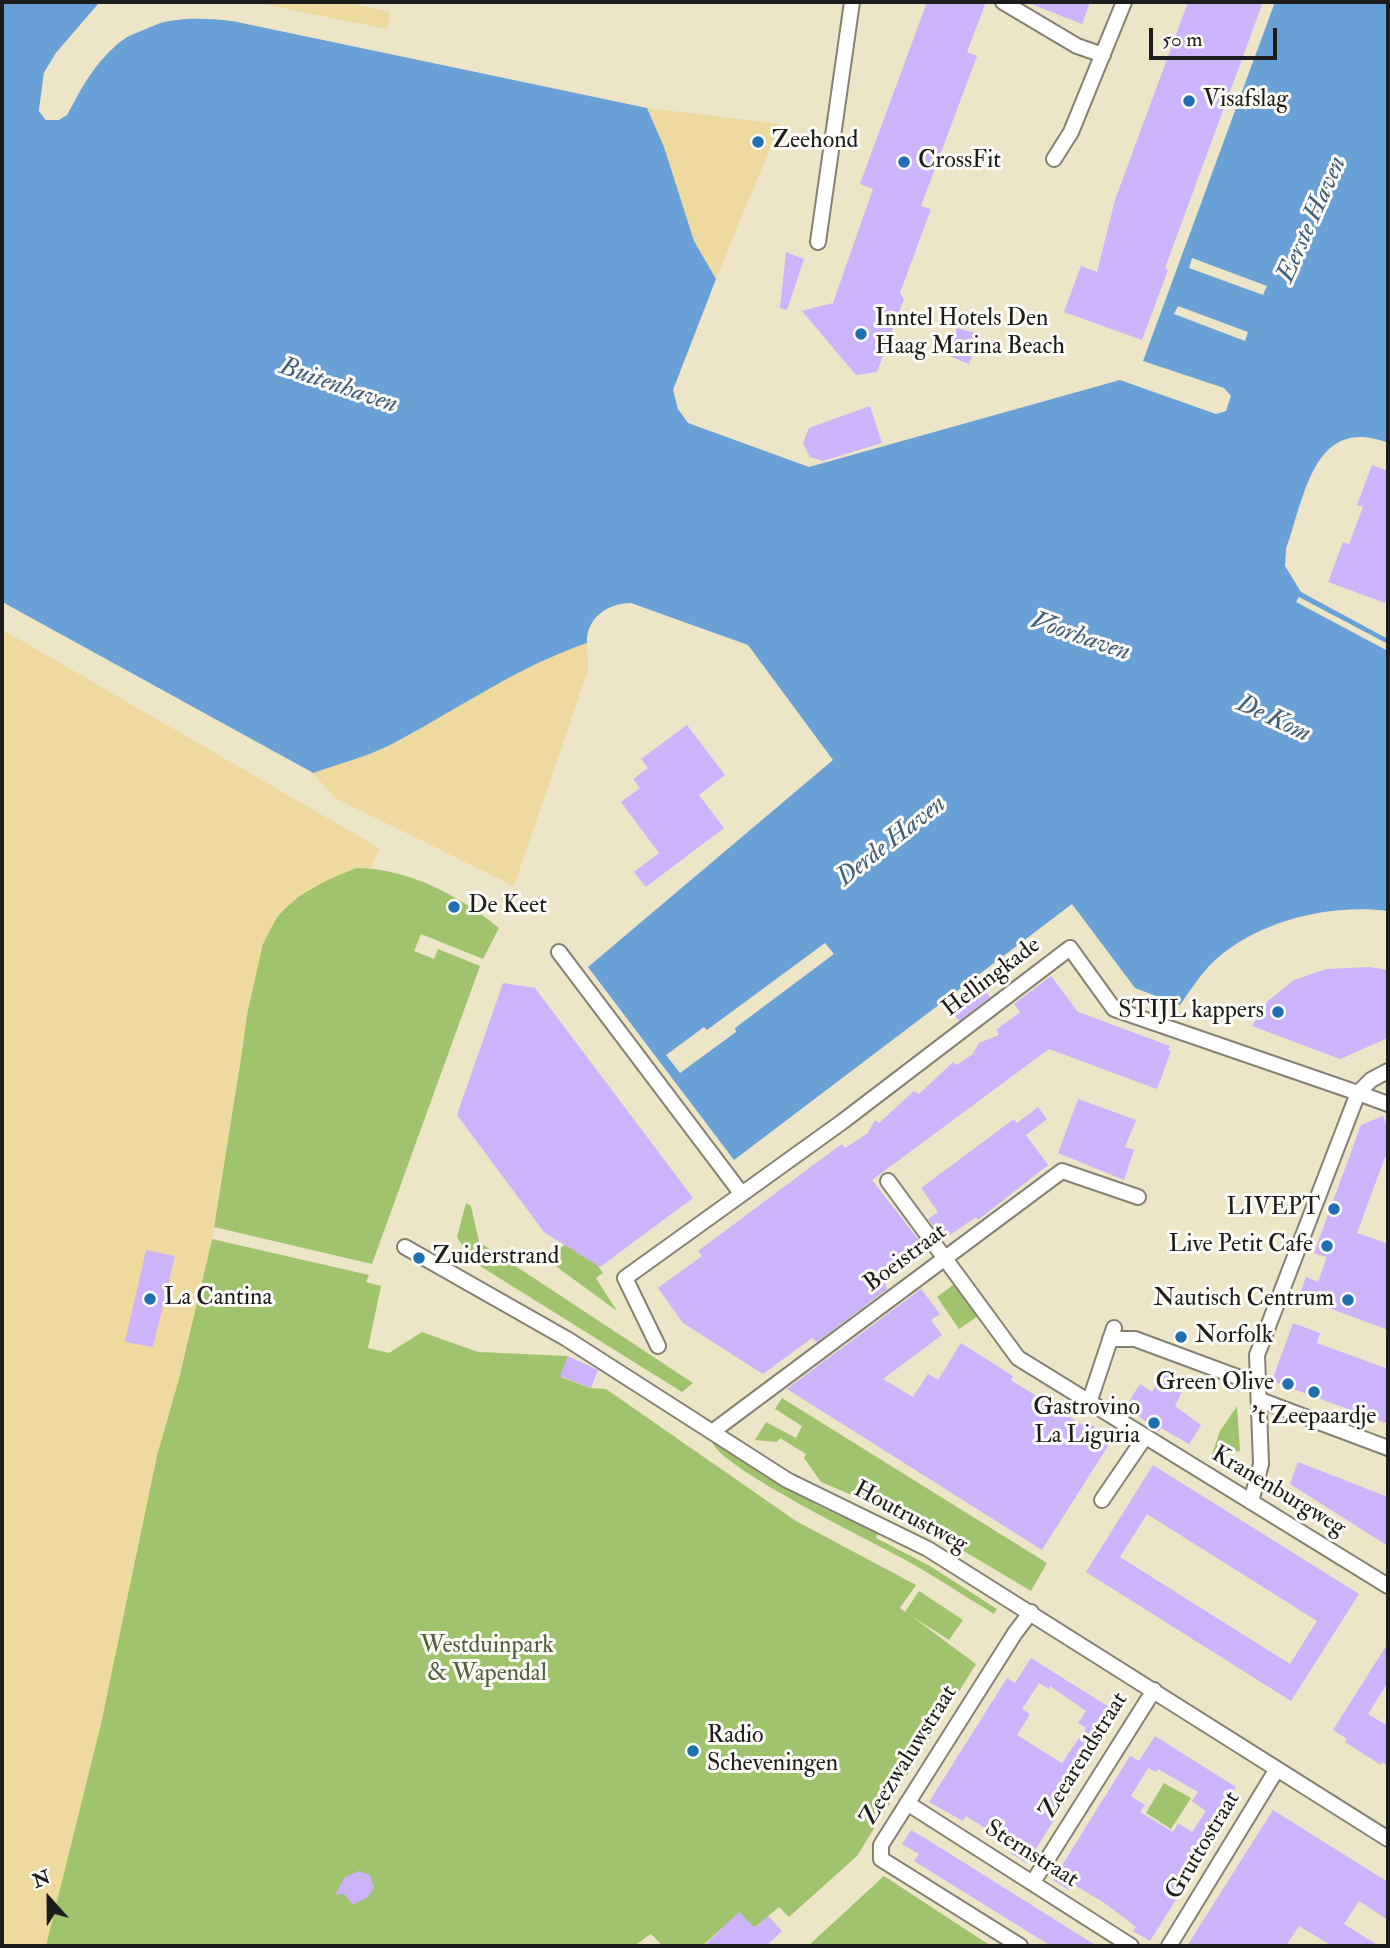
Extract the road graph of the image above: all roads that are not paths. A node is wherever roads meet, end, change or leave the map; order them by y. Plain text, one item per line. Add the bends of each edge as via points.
1 (852, 2) edge
2 (1003, 2) edge
3 (1124, 2) edge
4 (1103, 55) junction
5 (1054, 159) dead end
6 (818, 242) dead end
7 (559, 952) dead end
8 (1388, 1071) edge
9 (1359, 1093) junction
10 (1388, 1104) edge
11 (888, 1181) dead end
12 (741, 1193) junction
13 (1138, 1197) dead end
14 (405, 1247) dead end
15 (945, 1259) junction
16 (658, 1346) dead end
17 (1260, 1393) junction
18 (1089, 1403) junction
19 (712, 1432) junction
20 (1145, 1437) junction
21 (1388, 1448) edge
22 (1102, 1500) dead end
23 (1251, 1502) junction
24 (1388, 1586) edge
25 (1031, 1612) junction
26 (1154, 1690) junction
27 (1278, 1769) junction
28 (907, 1803) junction
29 (1388, 1839) edge
30 (1033, 1882) junction
31 (1020, 1946) edge
32 (1131, 1946) edge
33 (1169, 1946) edge

1 - 6 street
2 - 4 street via 1077,46
3 - 4 street
4 - 5 street via 1071,132
7 - 12 street
8 - 9 street
9 - 10 street
9 - 12 street, Hellingkade via 1114,1009 1070,948
9 - 17 street via 1260,1344
11 - 15 street, Kranenburgweg
12 - 16 street, Hellingkade via 625,1278
13 - 15 street, Boeistraat via 1062,1171
14 - 19 street, Houtrustweg via 567,1339
15 - 18 street, Kranenburgweg via 1018,1359
15 - 19 street, Boeistraat
17 - 18 street via 1112,1333
17 - 21 street
17 - 23 street via 1261,1464
18 - 20 street, Kranenburgweg
19 - 25 street, Houtrustweg via 787,1480 884,1525
20 - 22 street
20 - 23 street, Kranenburgweg
23 - 24 street, Kranenburgweg
25 - 26 street, Houtrustweg
25 - 28 street, Zeezwaluwstraat
26 - 27 street, Houtrustweg
26 - 30 street, Zeearendstraat
27 - 29 street, Houtrustweg
27 - 33 street, Gruttostraat
28 - 30 street, Sternstraat
28 - 31 street, Zeezwaluwstraat via 881,1845 881,1859
30 - 32 street, Sternstraat

